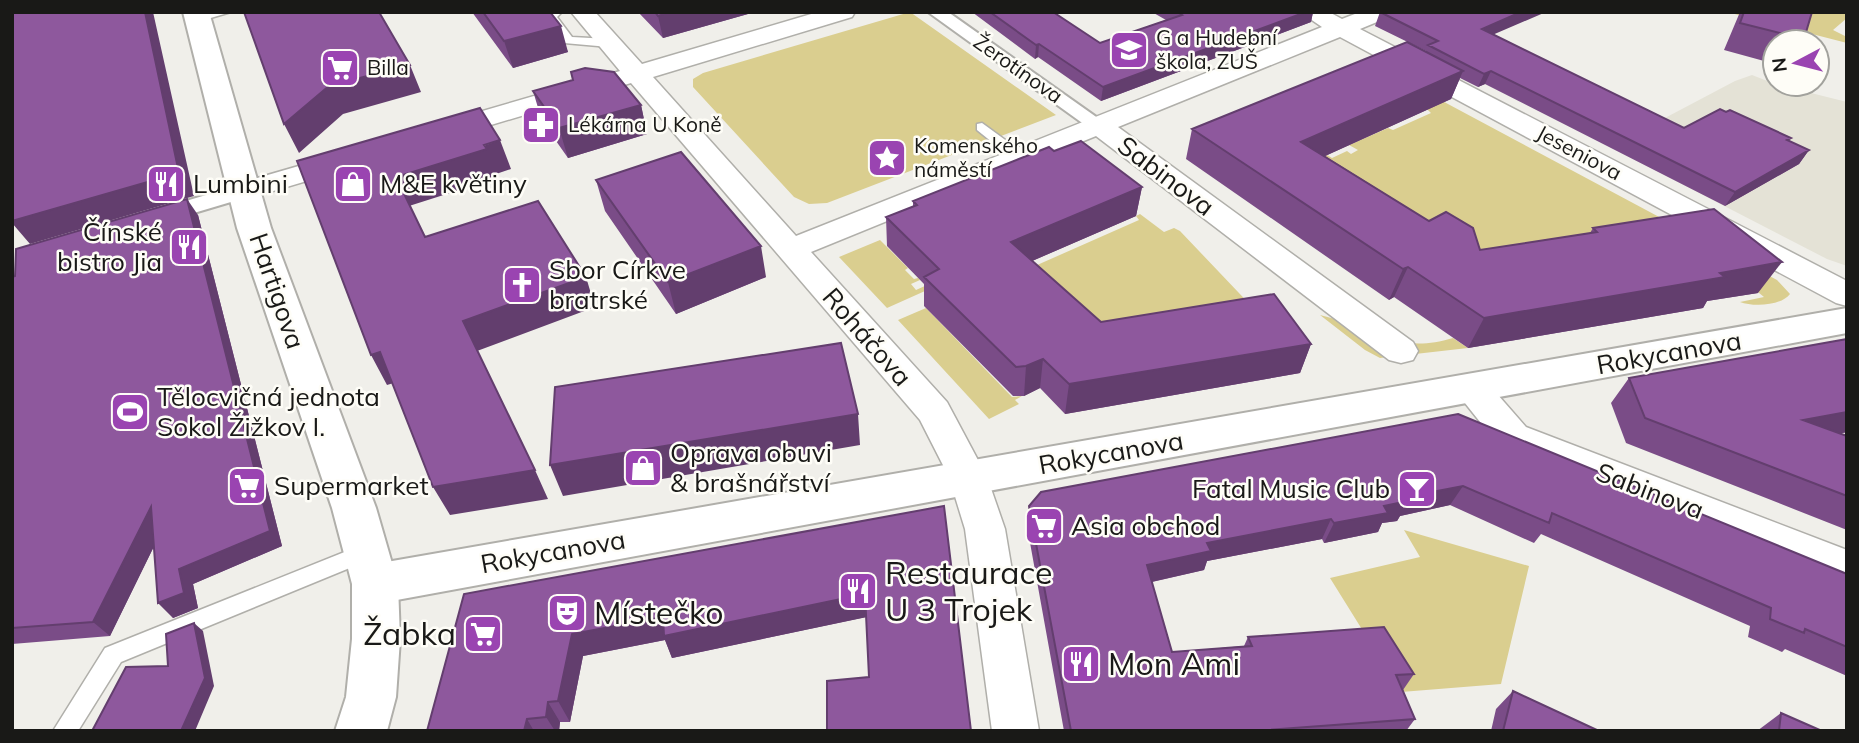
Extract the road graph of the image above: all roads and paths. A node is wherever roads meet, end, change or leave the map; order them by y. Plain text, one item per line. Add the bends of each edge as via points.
1 (556, 12) edge
2 (582, 12) edge
3 (844, 12) edge
4 (936, 12) edge
5 (1311, 12) edge
6 (1381, 12) edge
7 (206, 14) edge
8 (1340, 28) junction
9 (610, 43) junction
10 (638, 75) junction
11 (469, 94) dead end
12 (485, 120) junction
13 (1098, 126) junction
14 (982, 127) dead end
15 (421, 139) edge
16 (369, 154) edge
17 (1018, 156) junction
18 (243, 191) junction
19 (142, 221) edge
20 (791, 249) junction
21 (1847, 295) edge
22 (1847, 320) edge
23 (1401, 351) dead end
24 (1471, 388) junction
25 (968, 477) junction
26 (371, 568) junction
27 (1847, 568) edge
28 (65, 731) edge
29 (360, 731) edge
30 (1016, 731) edge

1 - 9 lane via 551,17 568,40
2 - 9 street, Roháčova
3 - 10 street
4 - 13 street, Žerotínova
5 - 8 street, Jeseniova
6 - 8 street
7 - 18 street, Hartigova
8 - 13 street
8 - 21 street, Jeseniova
9 - 10 street, Roháčova
10 - 12 street
10 - 20 street, Roháčova
11 - 12 street
12 - 15 street
13 - 17 street
13 - 23 street, Sabinova
14 - 17 lane
16 - 18 street
17 - 20 street
18 - 19 street
18 - 26 street, Hartigova
20 - 25 street, Roháčova via 934,412
22 - 24 street, Rokycanova
24 - 25 street, Rokycanova
24 - 27 street, Sabinova via 1513,437
25 - 26 street, Rokycanova
25 - 30 street, Roháčova via 985,529
26 - 28 lane via 113,654
26 - 29 street, Hartigova via 376,639 371,697

